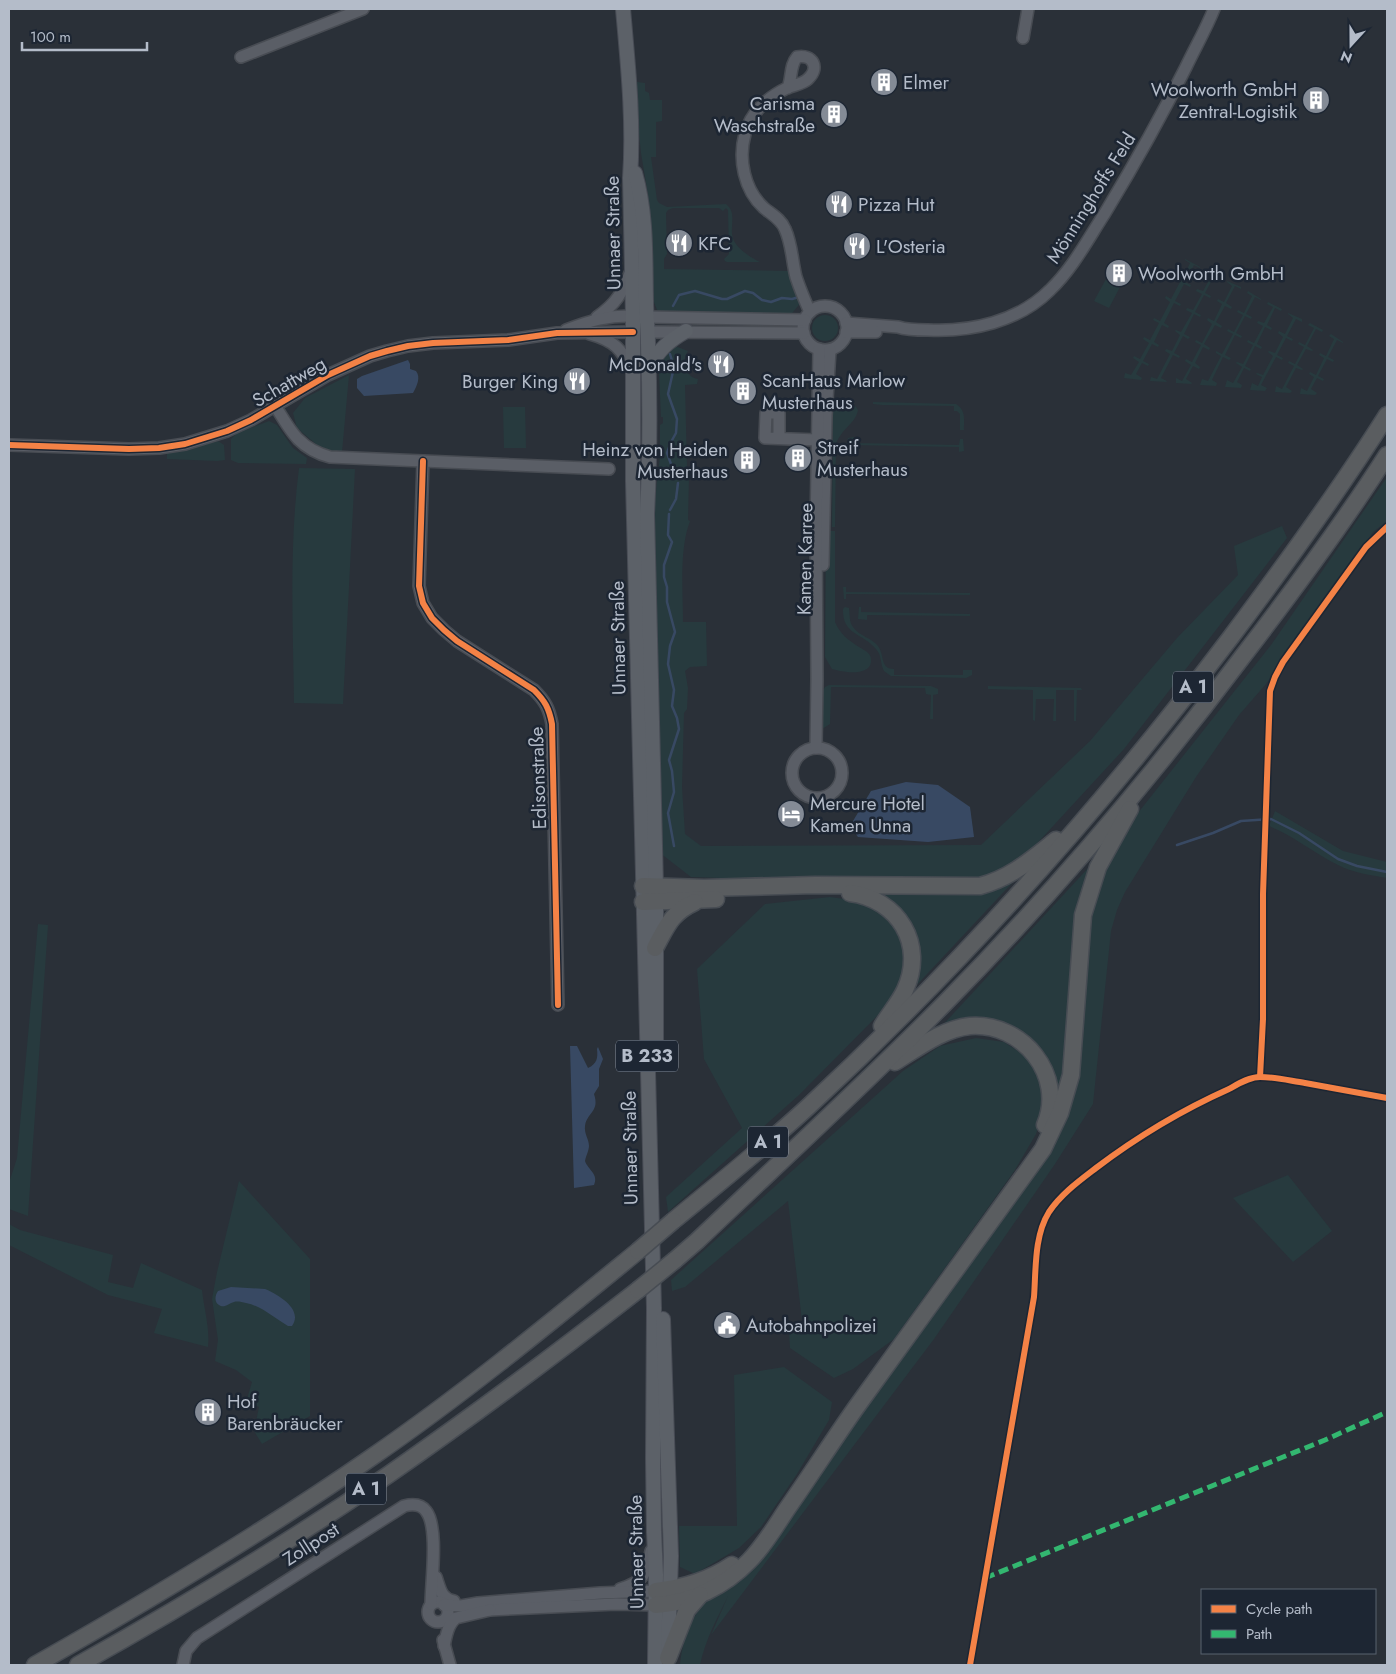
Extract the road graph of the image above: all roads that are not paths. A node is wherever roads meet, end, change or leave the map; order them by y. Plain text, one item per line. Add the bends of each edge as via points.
1 (363, 9) edge
2 (623, 9) edge
3 (1028, 9) edge
4 (1214, 9) edge
5 (1024, 38) dead end
6 (241, 58) dead end
7 (788, 88) dead end
8 (631, 158) junction
9 (632, 269) junction
10 (812, 313) junction
11 (640, 316) junction
12 (592, 320) junction
13 (846, 328) junction
14 (686, 331) junction
15 (633, 332) junction
16 (648, 332) junction
17 (558, 333) junction
18 (584, 333) junction
19 (804, 334) junction
20 (824, 350) junction
21 (648, 370) junction
22 (633, 371) junction
23 (276, 407) junction
24 (1387, 415) edge
25 (779, 438) dead end
26 (821, 439) junction
27 (9, 445) edge
28 (1387, 455) edge
29 (424, 461) junction
30 (610, 469) dead end
31 (816, 748) junction
32 (1151, 774) junction
33 (1088, 816) junction
34 (649, 894) junction
35 (702, 899) junction
36 (655, 948) junction
37 (558, 1005) dead end
38 (859, 1058) junction
39 (873, 1075) junction
40 (654, 1532) junction
41 (433, 1565) junction
42 (436, 1577) junction
43 (612, 1592) junction
44 (700, 1595) junction
45 (663, 1597) junction
46 (478, 1603) junction
47 (490, 1610) junction
48 (440, 1611) junction
49 (444, 1646) junction
50 (664, 1663) edge
51 (35, 1665) edge
52 (78, 1665) edge
53 (184, 1665) edge
54 (450, 1665) edge

1 - 6 street
2 - 8 main road
3 - 5 street
4 - 13 street, Mönninghoffs Feld via 1175,89 1114,197 1078,257 1050,291 1022,310 977,328 944,331 905,329 897,332
7 - 10 street via 765,102 753,116 745,133 742,160 753,194 785,228
8 - 9 main road, Unnaer Straße
8 - 11 main road, Unnaer Straße via 641,194 646,240
9 - 11 main road, Unnaer Straße
9 - 12 street, Schattweg via 612,306
10 - 11 street
10 - 13 street via 832,308 843,316
10 - 19 street
11 - 12 street, Schattweg via 615,315
11 - 15 main road, Unnaer Straße
11 - 16 main road, Unnaer Straße
12 - 17 street, Schattweg
13 - 20 street via 842,342
14 - 16 street
14 - 19 street
14 - 21 main road via 664,345
15 - 16 main road
15 - 18 street, Schattweg
15 - 22 main road, Unnaer Straße
16 - 21 main road, Unnaer Straße
17 - 18 street, Schattweg
17 - 23 street, Schattweg via 508,340 433,343 387,351 328,375
18 - 22 street, Schattweg via 612,343 624,353
19 - 20 street via 809,343
20 - 26 street, Kamen Karree
21 - 34 main road, Unnaer Straße
22 - 34 main road, Unnaer Straße via 633,488
23 - 27 street, Schattweg via 227,431 185,444 158,448
23 - 29 street, Schattweg via 293,436 319,454 339,458
24 - 33 highway, A 1 via 1256,604 1176,709
25 - 26 street
26 - 31 street, Kamen Karree via 822,667 817,678
28 - 32 highway, A 1 via 1278,610
29 - 30 street, Schattweg
29 - 37 street, Edisonstraße via 419,586 423,603 444,630 534,690 550,711
31 - 31 street via 800,755 792,775 799,790 819,798 838,788 842,771 835,755 826,749
32 - 39 highway, A 1 via 995,951
32 - 44 highway via 1098,867 1083,915 1071,1075 1060,1113 1043,1149 855,1409 759,1550 735,1574
33 - 34 highway via 1021,868 998,882 980,886 815,885 704,888
33 - 38 highway, A 1 via 973,944
34 - 35 highway
34 - 36 main road, Unnaer Straße / B 233
34 - 40 main road, Unnaer Straße / B 233
35 - 36 highway via 671,918
35 - 38 highway via 851,892 880,902 901,920 912,953 905,990
36 - 45 main road, Unnaer Straße / B 233
38 - 51 highway, A 1, bridge via 755,1154 638,1252 507,1358 366,1462 209,1563
39 - 45 highway via 952,1030 970,1026 989,1027 1007,1032 1037,1057 1046,1072 1051,1106 1029,1157 907,1330 849,1405 756,1543 723,1571
39 - 52 highway, A 1, bridge via 675,1260 467,1420 313,1524
40 - 43 street, Zollpost via 646,1573 631,1586
40 - 45 main road, Unnaer Straße / B 233
41 - 42 street, Zollpost
41 - 48 street, Zollpost
41 - 53 street, Zollpost via 430,1518 424,1508 404,1506 197,1638 186,1651
42 - 46 street, Zollpost via 446,1598
42 - 48 street, Zollpost
43 - 45 street, Zollpost
43 - 46 street, Zollpost
44 - 45 highway
44 - 50 highway via 687,1610
45 - 47 street via 616,1604
45 - 50 main road, Unnaer Straße / B 233
46 - 48 street, Zollpost
47 - 48 street
47 - 49 street via 456,1618 450,1625
48 - 49 street, Zollpost
49 - 54 street, Zollpost

